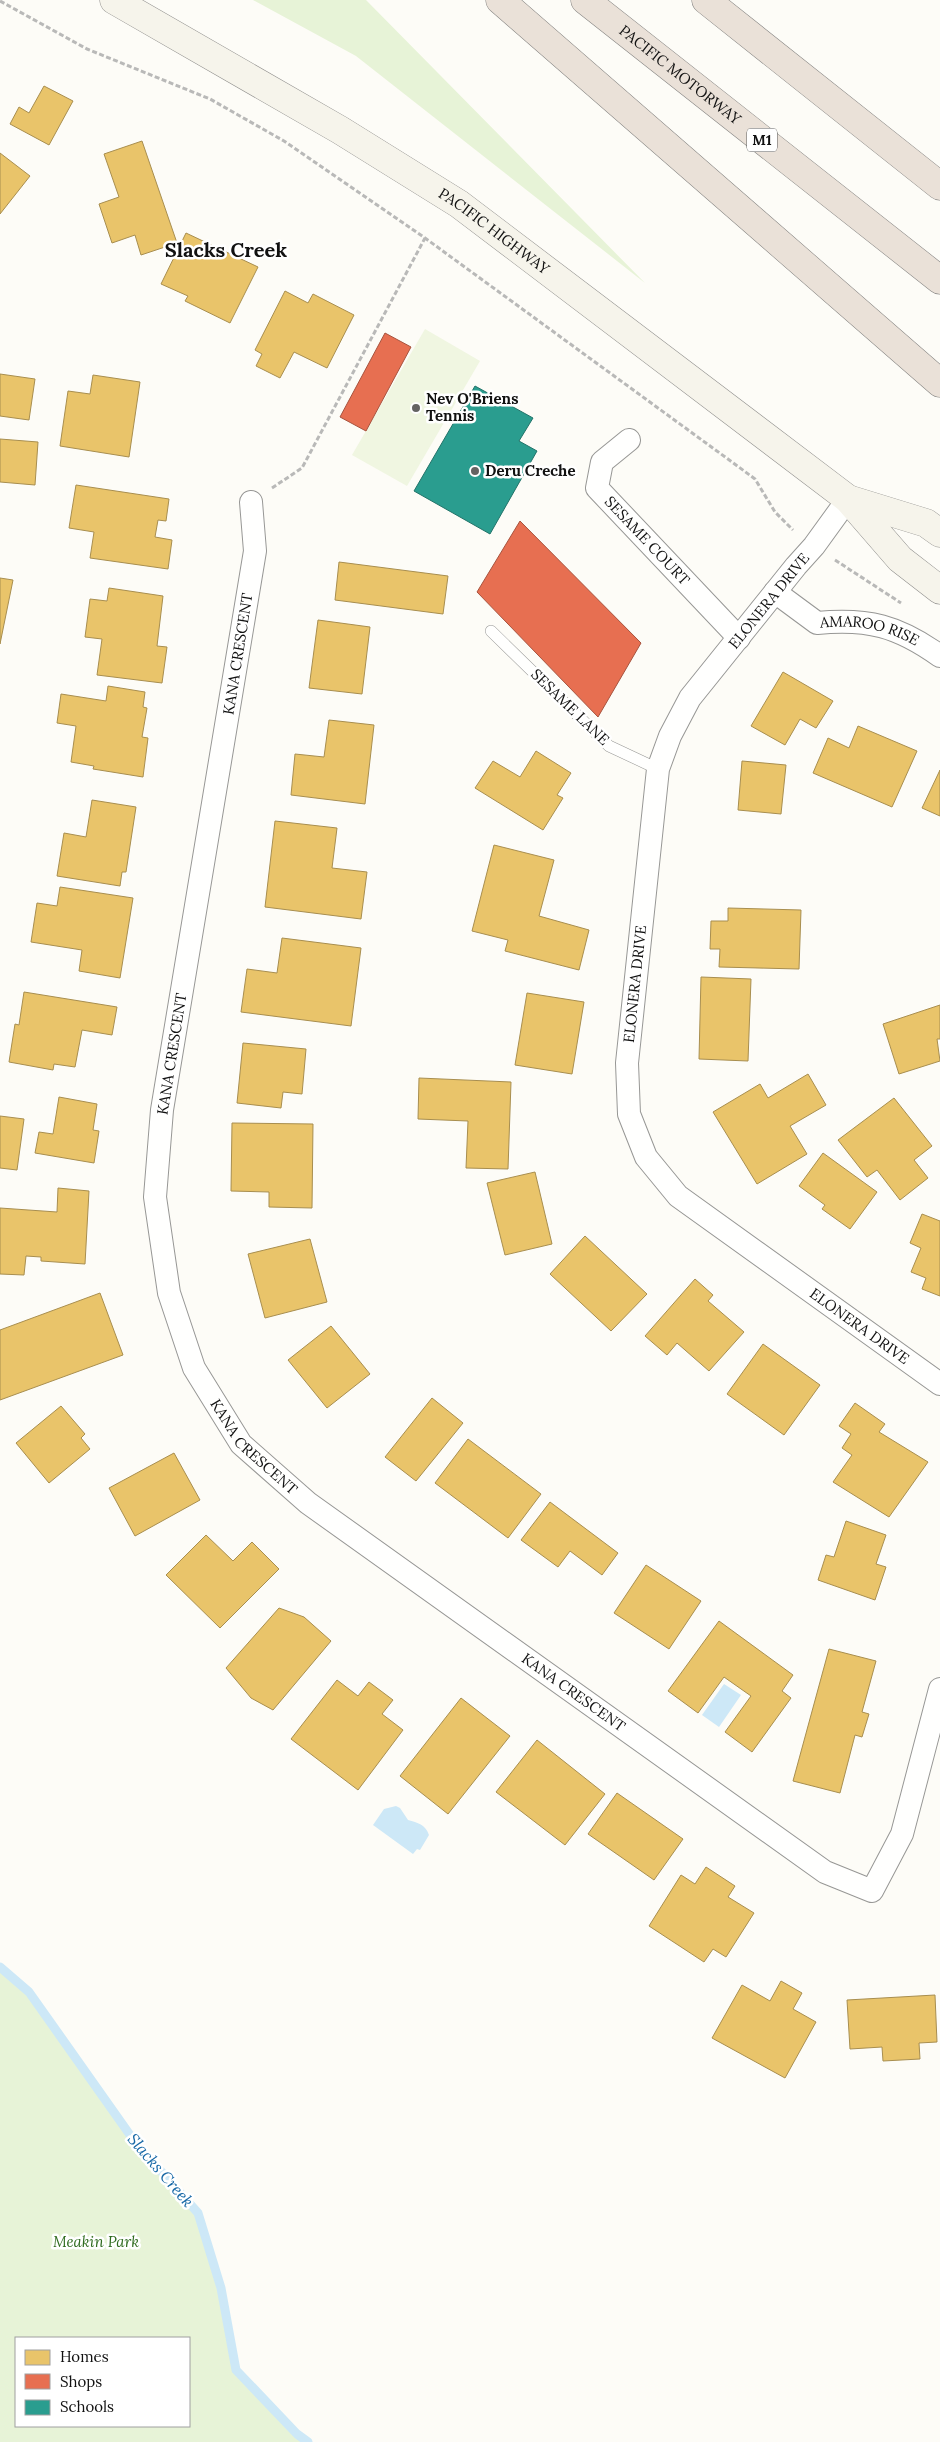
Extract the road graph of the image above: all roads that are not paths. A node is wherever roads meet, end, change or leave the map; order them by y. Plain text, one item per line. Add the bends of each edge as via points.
1 (114, 0) edge
2 (500, 0) edge
3 (585, 0) edge
4 (706, 0) edge
5 (876, 135) junction
6 (940, 168) edge
7 (940, 186) edge
8 (940, 280) edge
9 (940, 383) edge
10 (629, 440) dead end
11 (848, 498) junction
12 (251, 502) road end
13 (940, 533) edge
14 (940, 590) edge
15 (774, 592) junction
16 (491, 631) dead end
17 (739, 638) junction
18 (940, 656) edge
19 (658, 769) junction
20 (940, 1384) edge
21 (940, 1689) edge

1 - 11 main road, PACIFIC HIGHWAY via 340,130 459,204
2 - 9 highway
3 - 8 highway, PACIFIC MOTORWAY / M1
4 - 5 highway
5 - 6 highway
5 - 7 highway
10 - 17 street, SESAME COURT via 602,462 597,488
11 - 13 main road, PACIFIC HIGHWAY via 926,523
11 - 14 main road, PACIFIC HIGHWAY via 900,559
11 - 15 street, ELONERA DRIVE via 814,546
12 - 21 street, KANA CRESCENT via 255,551 162,1110 155,1197 168,1293 194,1368 241,1444 308,1503 825,1872 872,1891 902,1834
15 - 17 street, ELONERA DRIVE
15 - 18 street, AMAROO RISE via 817,623 848,621 887,627 915,638
16 - 19 lane, SESAME LANE via 609,746
17 - 19 street, ELONERA DRIVE via 690,698 670,736
19 - 20 street, ELONERA DRIVE via 627,1063 629,1114 646,1157 678,1196

